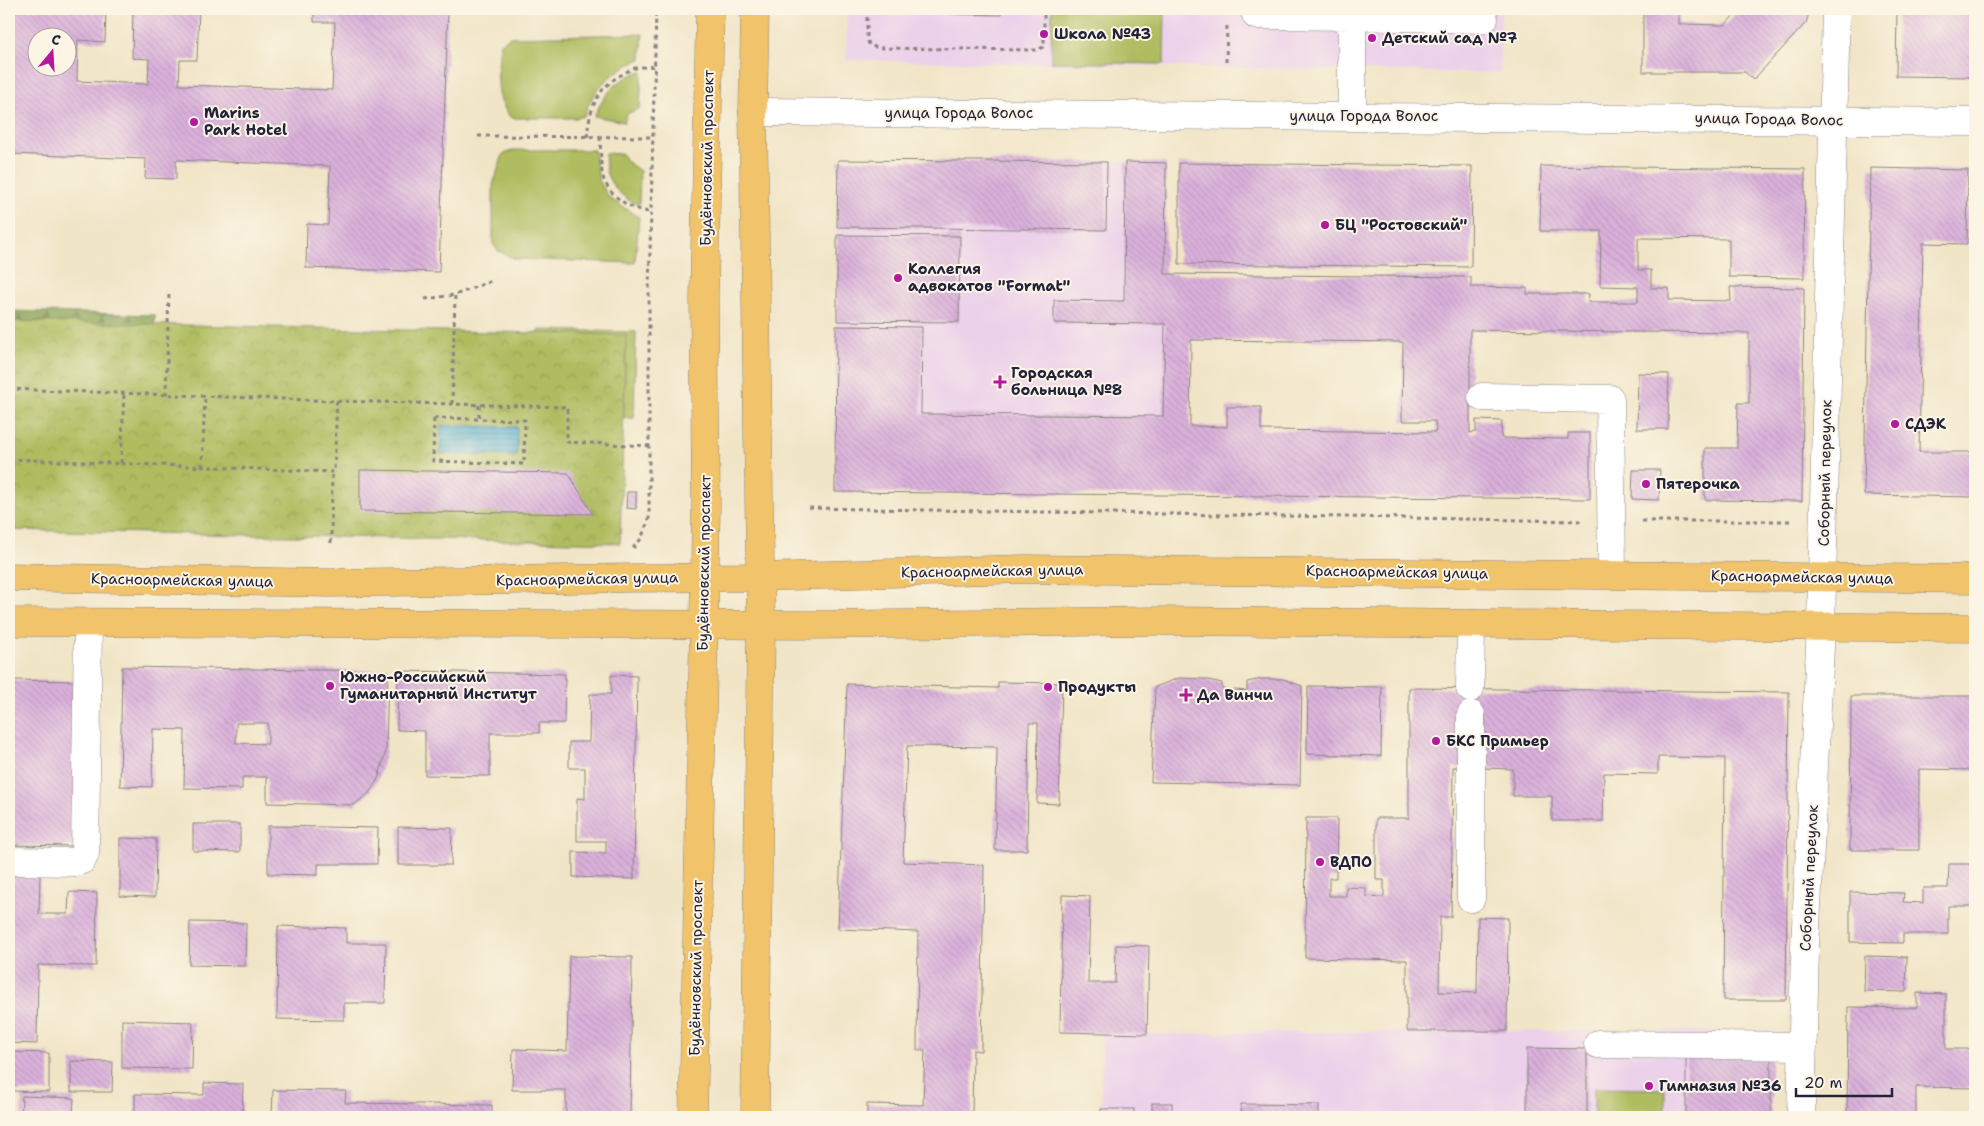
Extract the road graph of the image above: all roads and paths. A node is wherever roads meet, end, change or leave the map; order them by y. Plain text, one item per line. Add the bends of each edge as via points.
1 (656, 9) edge
2 (710, 9) edge
3 (755, 9) edge
4 (867, 9) edge
5 (1044, 9) edge
6 (1836, 9) edge
7 (1256, 14) dead end
8 (1352, 16) junction
9 (1227, 18) dead end
10 (1484, 19) dead end
11 (1226, 62) dead end
12 (654, 66) junction
13 (753, 112) junction
14 (1352, 116) junction
15 (1834, 120) junction
16 (1975, 122) edge
17 (478, 136) dead end
18 (587, 137) junction
19 (600, 137) junction
20 (653, 138) junction
21 (651, 212) junction
22 (494, 280) dead end
23 (168, 291) dead end
24 (455, 295) junction
25 (425, 298) dead end
26 (9, 389) edge
27 (124, 393) junction
28 (166, 394) junction
29 (205, 396) junction
30 (1482, 397) dead end
31 (337, 401) junction
32 (452, 404) junction
33 (479, 405) junction
34 (480, 419) junction
35 (650, 446) junction
36 (9, 459) edge
37 (121, 463) junction
38 (202, 467) junction
39 (332, 471) junction
40 (809, 508) dead end
41 (1611, 521) junction
42 (1823, 521) junction
43 (330, 543) dead end
44 (630, 551) dead end
45 (1612, 574) junction
46 (9, 577) edge
47 (705, 577) junction
48 (1822, 577) junction
49 (760, 578) junction
50 (1975, 579) edge
51 (9, 622) edge
52 (88, 623) junction
53 (761, 624) junction
54 (1471, 624) junction
55 (704, 625) junction
56 (1821, 626) junction
57 (1975, 628) edge
58 (9, 861) edge
59 (1471, 898) dead end
60 (1598, 1044) dead end
61 (1803, 1046) junction
62 (693, 1117) edge
63 (755, 1117) edge
64 (1801, 1117) edge

1 - 12 path
2 - 47 main road, Будённовский проспект via 704,297
3 - 13 main road
4 - 5 path via 869,45 878,48 1038,50 1044,42
6 - 15 street, Соборный переулок
7 - 8 street
8 - 10 street
8 - 14 street
9 - 11 path
12 - 18 path via 633,68 598,95 591,111
12 - 20 path
13 - 14 street, улица Города Волос
13 - 49 main road
14 - 15 street, улица Города Волос
15 - 16 street, улица Города Волос
15 - 42 street, Соборный переулок
17 - 18 path
18 - 19 path
19 - 20 path
19 - 21 path via 603,177 614,194 639,211
20 - 21 path
21 - 35 path
22 - 24 path
23 - 28 path
24 - 25 path
24 - 32 path
26 - 27 path
27 - 28 path
27 - 37 path
28 - 29 path
29 - 31 path
29 - 38 path
30 - 41 street via 1610,399
31 - 32 path
31 - 39 path
32 - 33 path
33 - 34 path
33 - 35 path via 567,407 567,442
34 - 34 path via 525,420 524,464 433,461 434,418
35 - 44 path via 649,519 641,539
36 - 37 path
37 - 38 path
38 - 39 path
39 - 43 path
40 - 41 path
41 - 42 path
41 - 45 street
42 - 48 street, Соборный переулок
45 - 48 main road, Красноармейская улица
45 - 49 main road, Красноармейская улица via 1024,569
46 - 47 main road, Красноармейская улица via 329,583
47 - 49 main road, Красноармейская улица
47 - 55 main road, Будённовский проспект
48 - 50 main road, Красноармейская улица
48 - 56 street, Соборный переулок
49 - 53 main road
51 - 52 main road
52 - 55 main road
52 - 58 street via 84,854 82,860 75,862
53 - 54 main road via 1158,621
53 - 55 main road
53 - 63 main road
54 - 56 main road
54 - 59 street
55 - 62 main road, Будённовский проспект
56 - 57 main road
56 - 61 street, Соборный переулок
60 - 61 street
61 - 64 street, Соборный переулок

